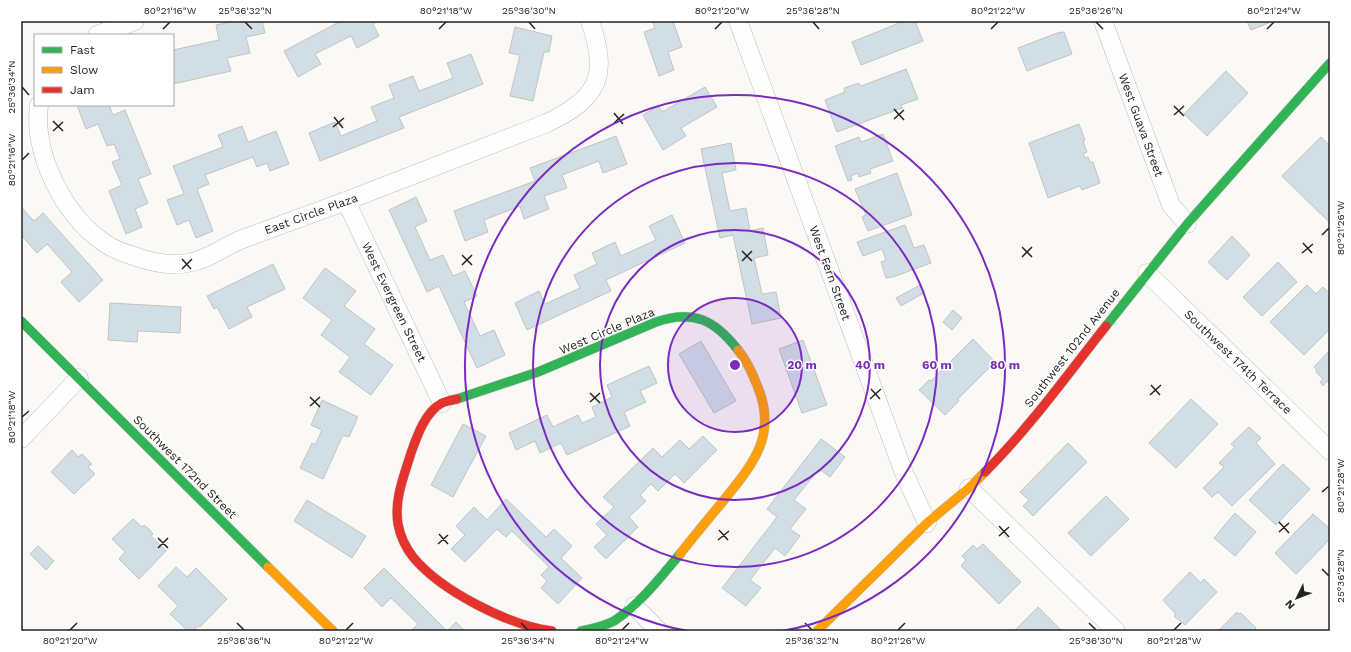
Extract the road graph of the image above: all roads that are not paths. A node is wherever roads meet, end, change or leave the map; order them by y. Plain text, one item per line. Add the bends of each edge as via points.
1 (135, 21) edge
2 (590, 21) edge
3 (738, 21) edge
4 (1103, 21) edge
5 (100, 34) edge
6 (1330, 63) edge
7 (39, 106) edge
8 (346, 201) junction
9 (1187, 224) junction
10 (1147, 273) junction
11 (21, 321) edge
12 (79, 378) junction
13 (442, 403) junction
14 (21, 439) edge
15 (1330, 451) edge
16 (969, 488) junction
17 (927, 523) junction
18 (634, 606) junction
19 (333, 631) edge
20 (552, 631) edge
21 (581, 631) edge
22 (659, 631) edge
23 (817, 631) edge
24 (1116, 631) edge

1 - 5 street
2 - 8 street, East Circle Plaza via 596,44 598,71 588,95 572,110 547,123
3 - 17 street, West Fern Street via 904,473
4 - 9 street, West Guava Street via 1171,205
6 - 9 street, Southwest 102nd Avenue
7 - 8 street, East Circle Plaza via 39,138 44,158 72,212 103,242 116,250 146,261 175,264 201,260 240,240
8 - 13 street, West Evergreen Street
9 - 10 street, Southwest 102nd Avenue
10 - 15 street, Southwest 174th Terrace
10 - 16 street, Southwest 102nd Avenue via 1029,422
11 - 12 street, Southwest 172nd Street
12 - 14 street
12 - 19 street, Southwest 172nd Street
13 - 18 street, West Circle Plaza via 550,368 679,316 689,316 715,328 736,347 744,356 762,395 766,423 764,436 747,471 735,487
13 - 20 street, West Circle Plaza via 423,423 404,475 397,518 407,548 422,568 482,607 527,626
16 - 17 street, Southwest 102nd Avenue
16 - 24 street
17 - 23 street, Southwest 102nd Avenue
18 - 21 street, West Circle Plaza via 613,621
18 - 22 street

